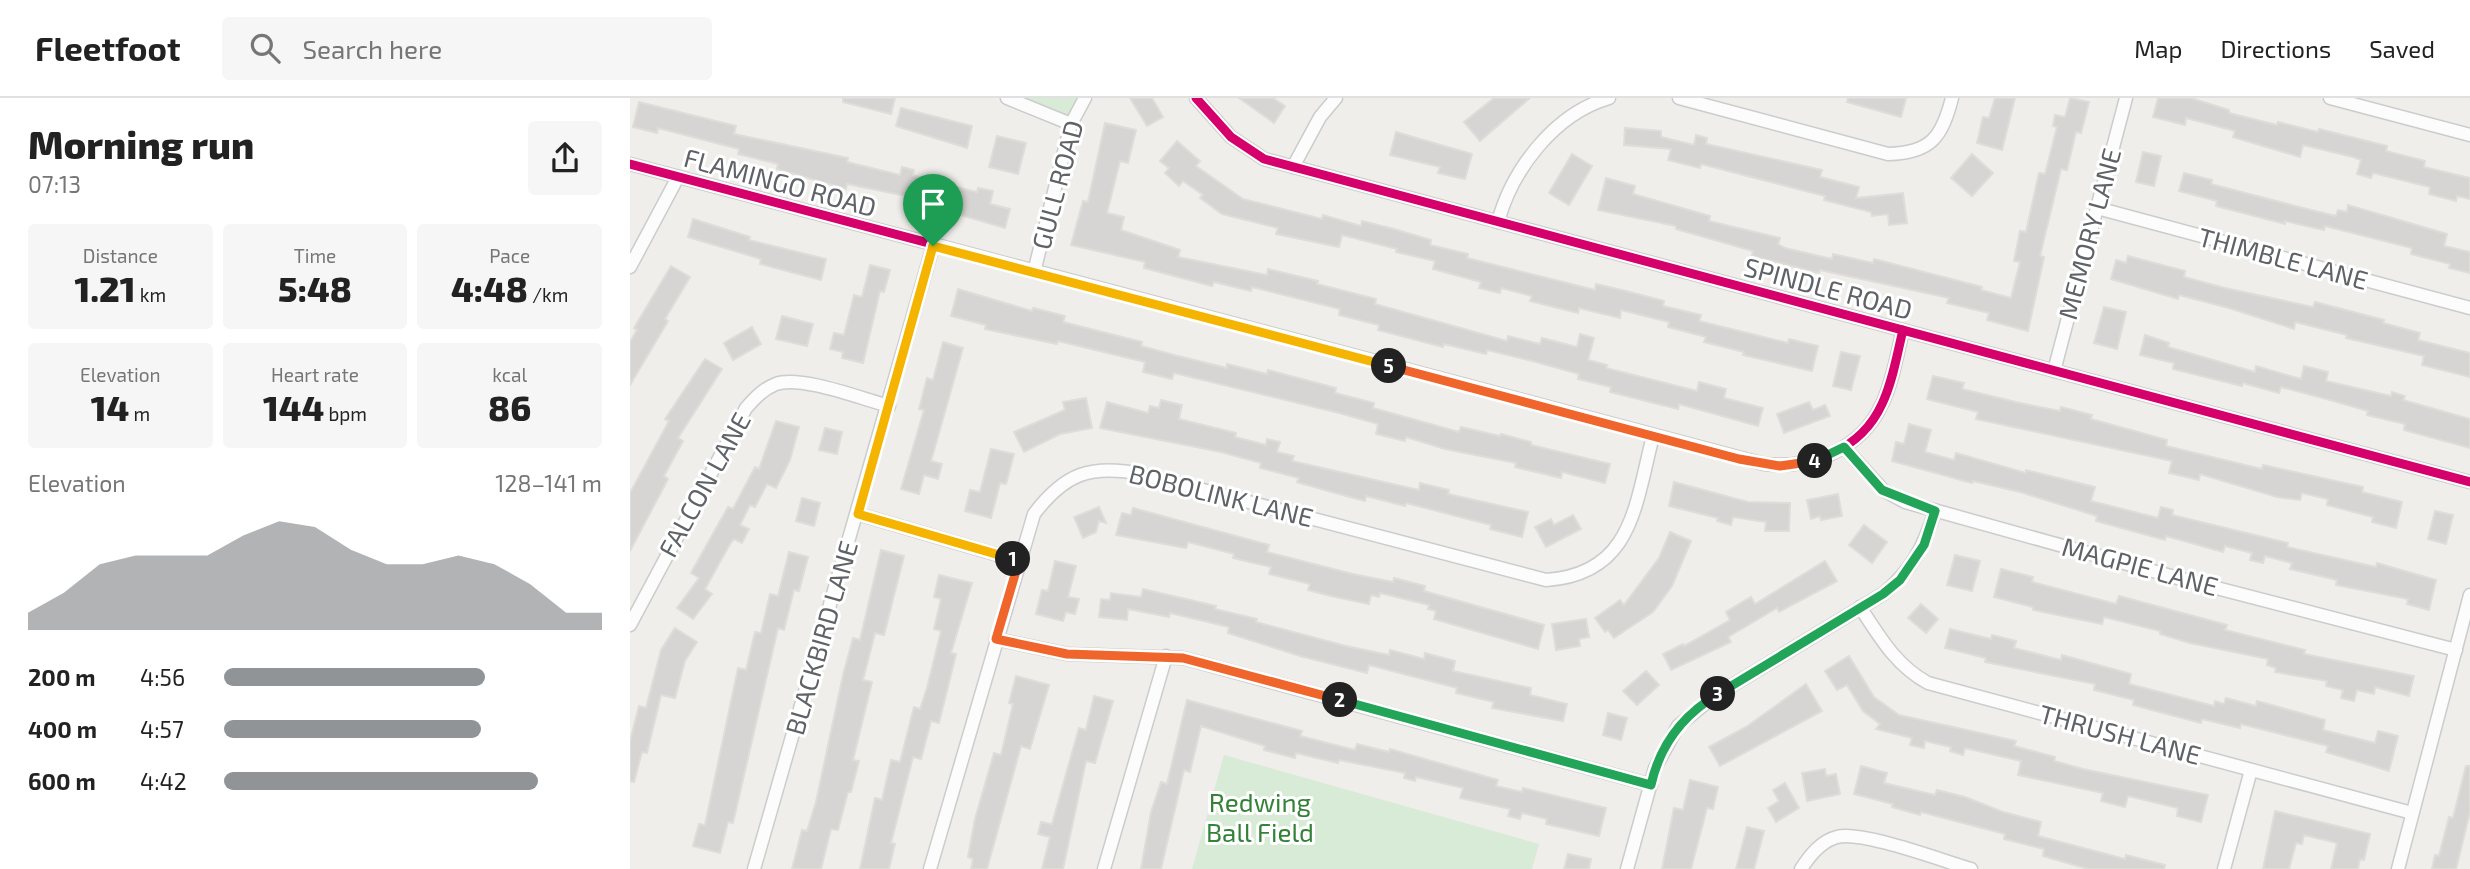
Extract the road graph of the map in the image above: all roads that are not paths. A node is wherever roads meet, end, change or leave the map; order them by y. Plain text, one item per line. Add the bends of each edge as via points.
1 (1007, 98) edge
2 (1085, 98) edge
3 (1196, 98) edge
4 (1336, 98) edge
5 (1609, 98) edge
6 (1679, 98) edge
7 (1952, 98) edge
8 (2126, 98) edge
9 (2330, 98) edge
10 (1071, 124) junction
11 (2470, 135) edge
12 (630, 164) edge
13 (1293, 167) junction
14 (678, 177) junction
15 (2097, 208) junction
16 (1498, 222) junction
17 (933, 246) junction
18 (630, 267) edge
19 (1034, 272) junction
20 (2470, 309) edge
21 (1903, 330) junction
22 (2053, 371) junction
23 (889, 407) junction
24 (1653, 436) junction
25 (1844, 447) junction
26 (2470, 482) edge
27 (1935, 511) junction
28 (858, 514) junction
29 (1019, 561) junction
30 (2470, 596) edge
31 (1860, 607) junction
32 (630, 625) edge
33 (996, 639) junction
34 (2455, 650) junction
35 (1166, 656) junction
36 (2251, 770) junction
37 (1651, 785) junction
38 (2412, 813) junction
39 (754, 869) edge
40 (930, 869) edge
41 (1104, 869) edge
42 (1627, 869) edge
43 (1801, 869) edge
44 (1971, 869) edge
45 (2224, 869) edge
46 (2398, 869) edge

1 - 10 street
2 - 10 street, GULL ROAD
3 - 13 street, SPINDLE ROAD via 1247,150
4 - 13 street via 1320,117
5 - 16 street via 1585,109 1539,146 1509,187
6 - 7 street via 1888,153 1909,153 1935,138 1945,124
8 - 15 street, MEMORY LANE
9 - 11 street
10 - 19 street, GULL ROAD
12 - 14 street, FLAMINGO ROAD
13 - 16 street, SPINDLE ROAD
14 - 17 street, FLAMINGO ROAD
14 - 18 street
15 - 20 street, THIMBLE LANE
15 - 22 street, MEMORY LANE
16 - 21 street, SPINDLE ROAD
17 - 19 street, FLAMINGO ROAD
17 - 23 street, BLACKBIRD LANE
19 - 24 street, FLAMINGO ROAD
21 - 22 street, SPINDLE ROAD
21 - 25 street, FLAMINGO ROAD via 1882,404 1865,429
22 - 26 street, SPINDLE ROAD
23 - 28 street, BLACKBIRD LANE
23 - 32 street, FALCON LANE via 802,383 785,382 761,391 746,408
24 - 25 street, FLAMINGO ROAD via 1780,466 1815,462
24 - 29 street, BOBOLINK LANE via 1631,521 1620,544 1596,567 1566,579 1533,578 1114,468 1074,476 1051,491 1034,514
25 - 27 street, MAGPIE LANE via 1882,490
27 - 31 street via 1910,569 1883,594
27 - 34 street, MAGPIE LANE
28 - 29 street
28 - 39 street, BLACKBIRD LANE
29 - 33 street, BOBOLINK LANE
30 - 34 street
31 - 36 street, THRUSH LANE via 1895,658 1928,683
31 - 37 street via 1695,709 1663,749
33 - 35 street via 1067,654
33 - 40 street, BOBOLINK LANE
34 - 38 street
35 - 37 street
35 - 41 street
36 - 38 street, THRUSH LANE
36 - 45 street
37 - 42 street
38 - 46 street
43 - 44 street via 1819,846 1840,836

